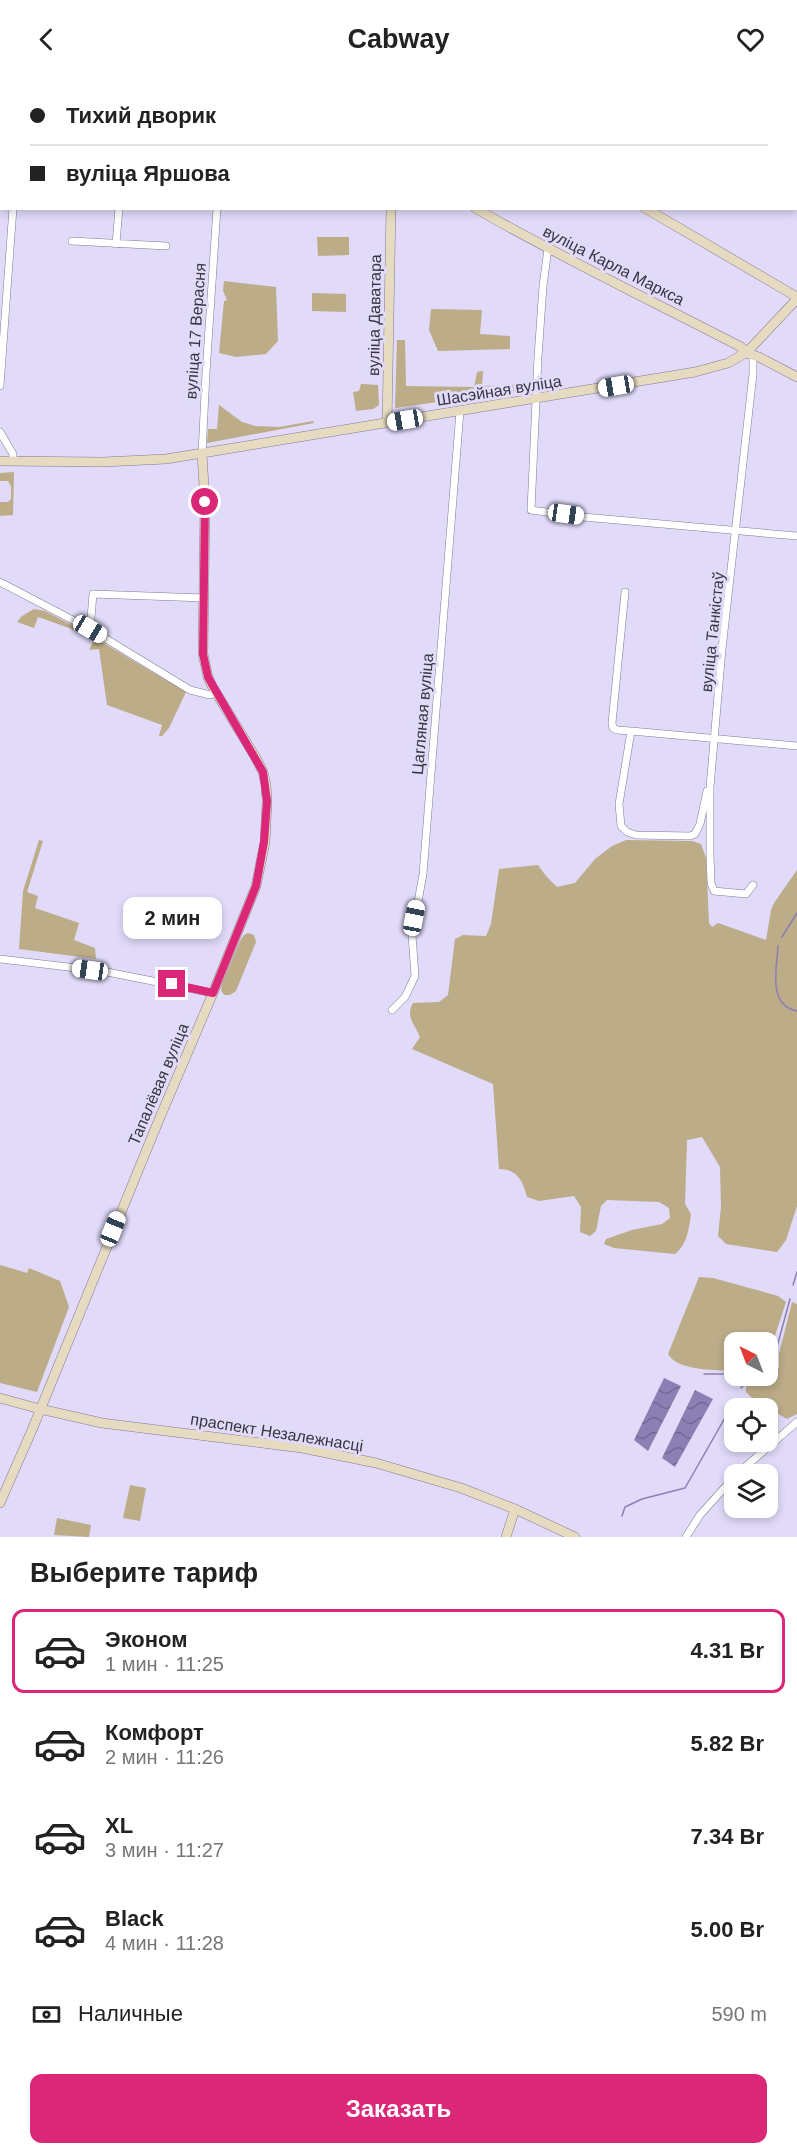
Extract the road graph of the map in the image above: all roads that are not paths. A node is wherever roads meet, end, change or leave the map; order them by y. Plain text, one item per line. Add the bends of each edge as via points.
1 (13, 210) edge
2 (119, 210) edge
3 (217, 210) edge
4 (391, 210) edge
5 (479, 210) edge
6 (648, 210) edge
7 (72, 241) dead end
8 (116, 244) junction
9 (166, 246) dead end
10 (548, 249) junction
11 (797, 298) edge
12 (750, 353) junction
13 (797, 376) edge
14 (0, 386) edge
15 (537, 398) junction
16 (460, 411) junction
17 (387, 423) junction
18 (0, 432) edge
19 (202, 454) junction
20 (0, 461) edge
21 (13, 461) junction
22 (737, 530) junction
23 (797, 536) edge
24 (0, 582) edge
25 (625, 592) dead end
26 (204, 598) junction
27 (90, 629) junction
28 (217, 693) junction
29 (631, 731) junction
30 (715, 738) junction
31 (797, 746) edge
32 (710, 787) junction
33 (753, 885) dead end
34 (0, 959) edge
35 (213, 993) junction
36 (392, 1010) dead end
37 (0, 1398) edge
38 (40, 1409) junction
39 (797, 1422) edge
40 (749, 1464) edge
41 (724, 1488) edge
42 (0, 1503) edge
43 (515, 1509) junction
44 (506, 1537) edge
45 (575, 1537) edge
46 (686, 1537) edge

1 - 14 street
2 - 8 street
3 - 19 street, вуліца 17 Верасня
4 - 17 main road, вуліца Даватара
5 - 10 main road, вуліца Карла Маркса
6 - 11 main road
7 - 8 street
8 - 9 street
10 - 12 main road, вуліца Карла Маркса
10 - 15 street
11 - 12 main road, Шасэйная вуліца
12 - 13 main road, вуліца Карла Маркса
12 - 15 main road, Шасэйная вуліца via 695,372
12 - 22 street, вуліца Танкістаў via 753,374
15 - 16 main road, Шасэйная вуліца
15 - 22 street via 531,510
16 - 17 main road, Шасэйная вуліца
16 - 36 street, Цагляная вуліца via 423,874 412,935 415,976 405,997
17 - 19 main road, Шасэйная вуліца
18 - 21 street
19 - 21 main road, Шасэйная вуліца via 144,461
19 - 26 main road, Тапалёвая вуліца
20 - 21 main road, Шасэйная вуліца
22 - 23 street
22 - 30 street, вуліца Танкістаў
24 - 27 street
25 - 29 street via 612,723 617,730
26 - 27 street via 93,594
26 - 28 main road, Тапалёвая вуліца via 203,654 208,677
27 - 28 street via 190,690
28 - 35 main road, Тапалёвая вуліца via 263,772 267,801 256,886
29 - 30 street
29 - 32 street, вуліца Танкістаў via 619,804 621,826 627,832 695,834
30 - 31 street
30 - 32 street, вуліца Танкістаў
32 - 33 street, вуліца Танкістаў via 714,891 746,894
34 - 35 street via 102,971
35 - 38 main road, Тапалёвая вуліца
37 - 38 main road, праспект Незалежнасці
38 - 42 main road, Тапалёвая вуліца
38 - 43 main road, праспект Незалежнасці via 128,1427 329,1453 461,1488
39 - 40 street
41 - 46 street
43 - 44 main road
43 - 45 main road, праспект Незалежнасці

